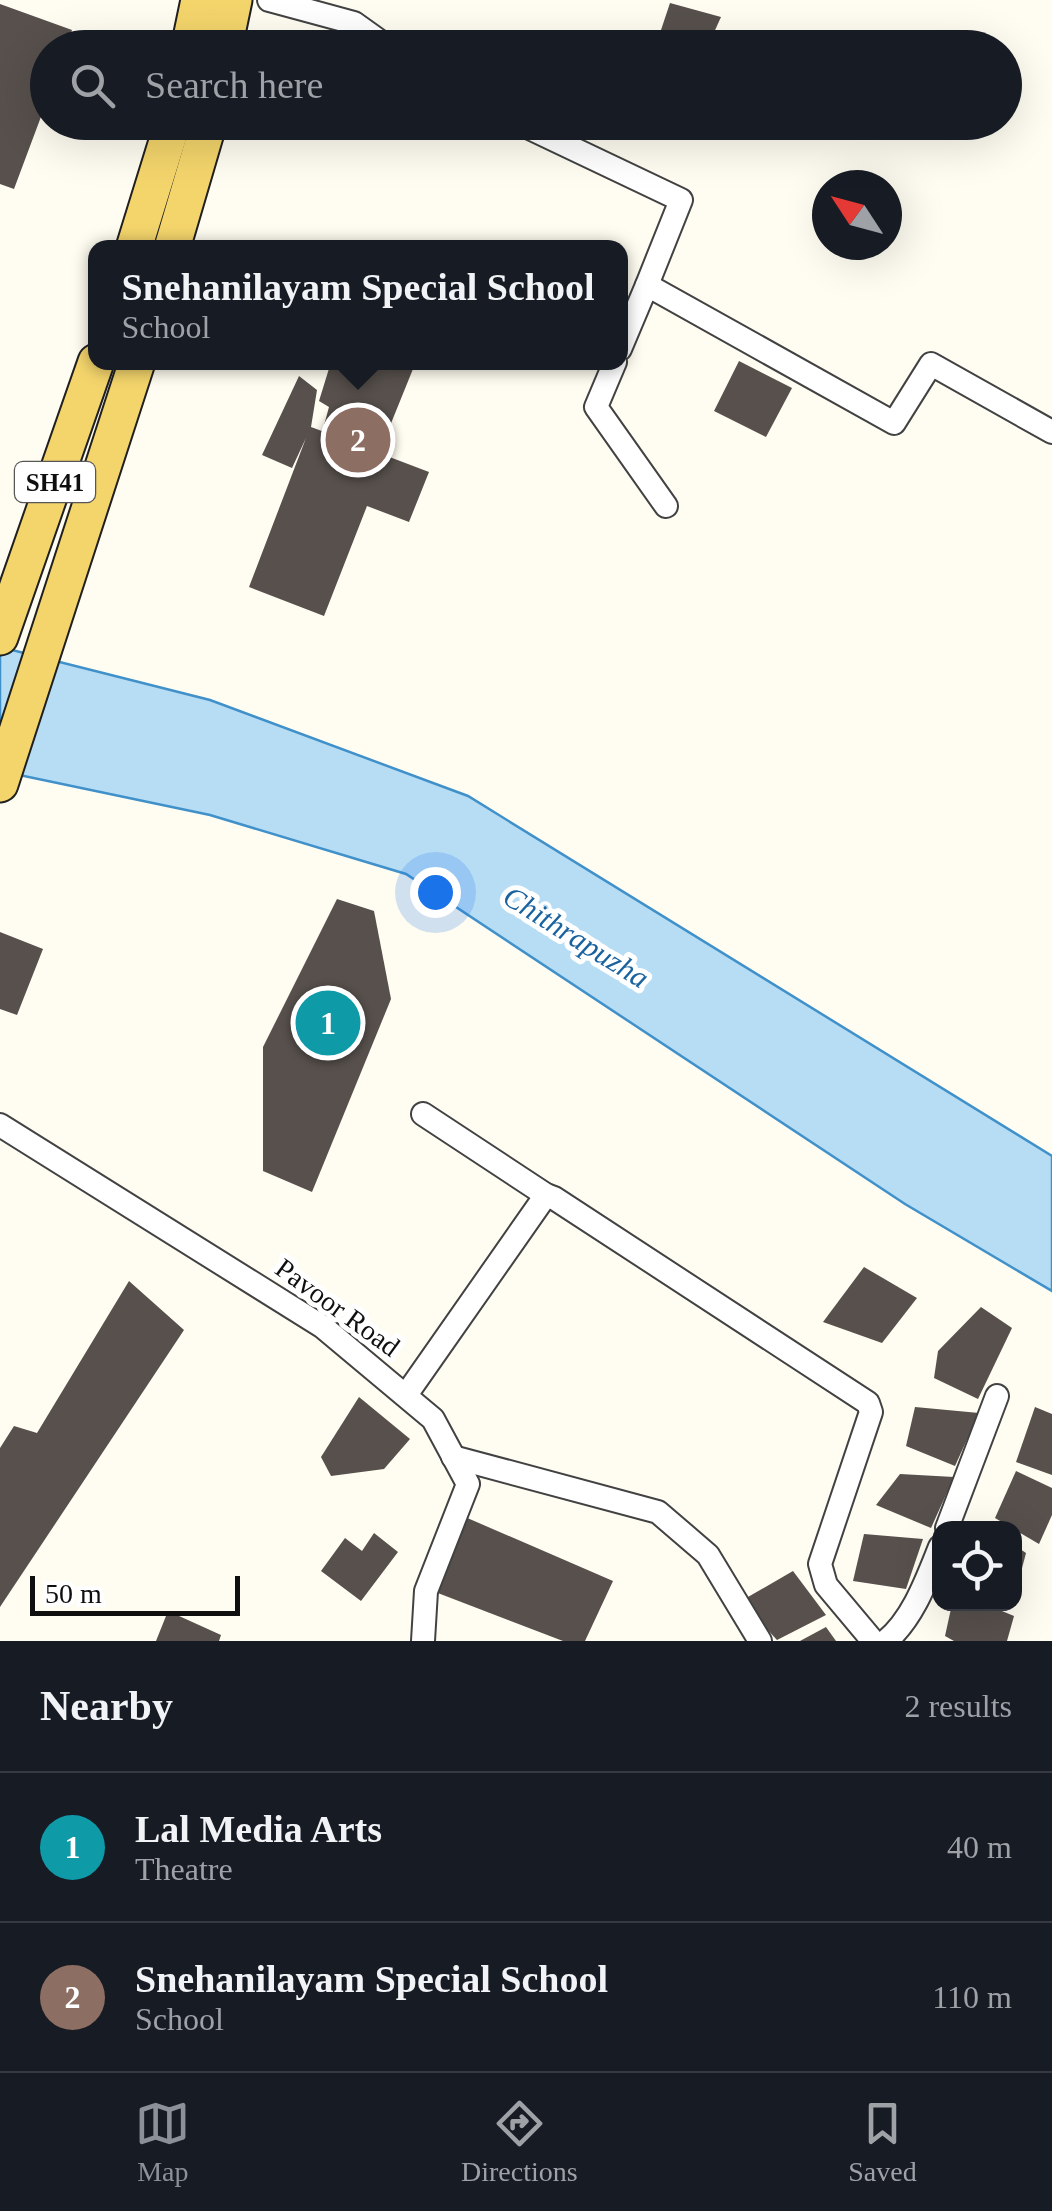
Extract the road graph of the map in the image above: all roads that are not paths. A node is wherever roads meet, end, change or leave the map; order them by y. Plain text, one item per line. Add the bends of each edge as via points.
1 (200, 0) edge
2 (234, 0) edge
3 (269, 0) edge
4 (193, 30) edge
5 (228, 30) edge
6 (364, 30) edge
7 (167, 140) edge
8 (204, 140) edge
9 (556, 140) edge
10 (136, 240) edge
11 (174, 240) edge
12 (647, 285) junction
13 (628, 330) edge
14 (93, 370) edge
15 (134, 370) edge
16 (612, 370) edge
17 (1052, 432) edge
18 (666, 506) dead end
19 (5, 590) edge
20 (0, 637) edge
21 (0, 784) edge
22 (423, 1114) dead end
23 (0, 1124) edge
24 (546, 1195) junction
25 (406, 1396) junction
26 (997, 1396) dead end
27 (453, 1457) junction
28 (951, 1521) edge
29 (932, 1568) edge
30 (423, 1641) edge
31 (760, 1641) edge
32 (873, 1641) edge
33 (886, 1641) edge

1 - 4 main road
2 - 5 main road
3 - 6 street
7 - 10 main road
8 - 11 main road
9 - 12 street via 681,200
12 - 13 street
12 - 17 street via 894,423 930,364
14 - 19 main road, SH41 via 38,528
15 - 21 main road
16 - 18 street via 596,407
19 - 20 main road, SH41
22 - 24 street
23 - 25 street, Pavoor Road via 323,1327
24 - 25 street
24 - 32 street via 868,1403 871,1412 820,1564 826,1584
25 - 27 street, Pavoor Road via 433,1419
26 - 28 street
27 - 30 street, Pavoor Road via 468,1484 426,1591
27 - 31 street via 658,1512 708,1555
29 - 33 street

